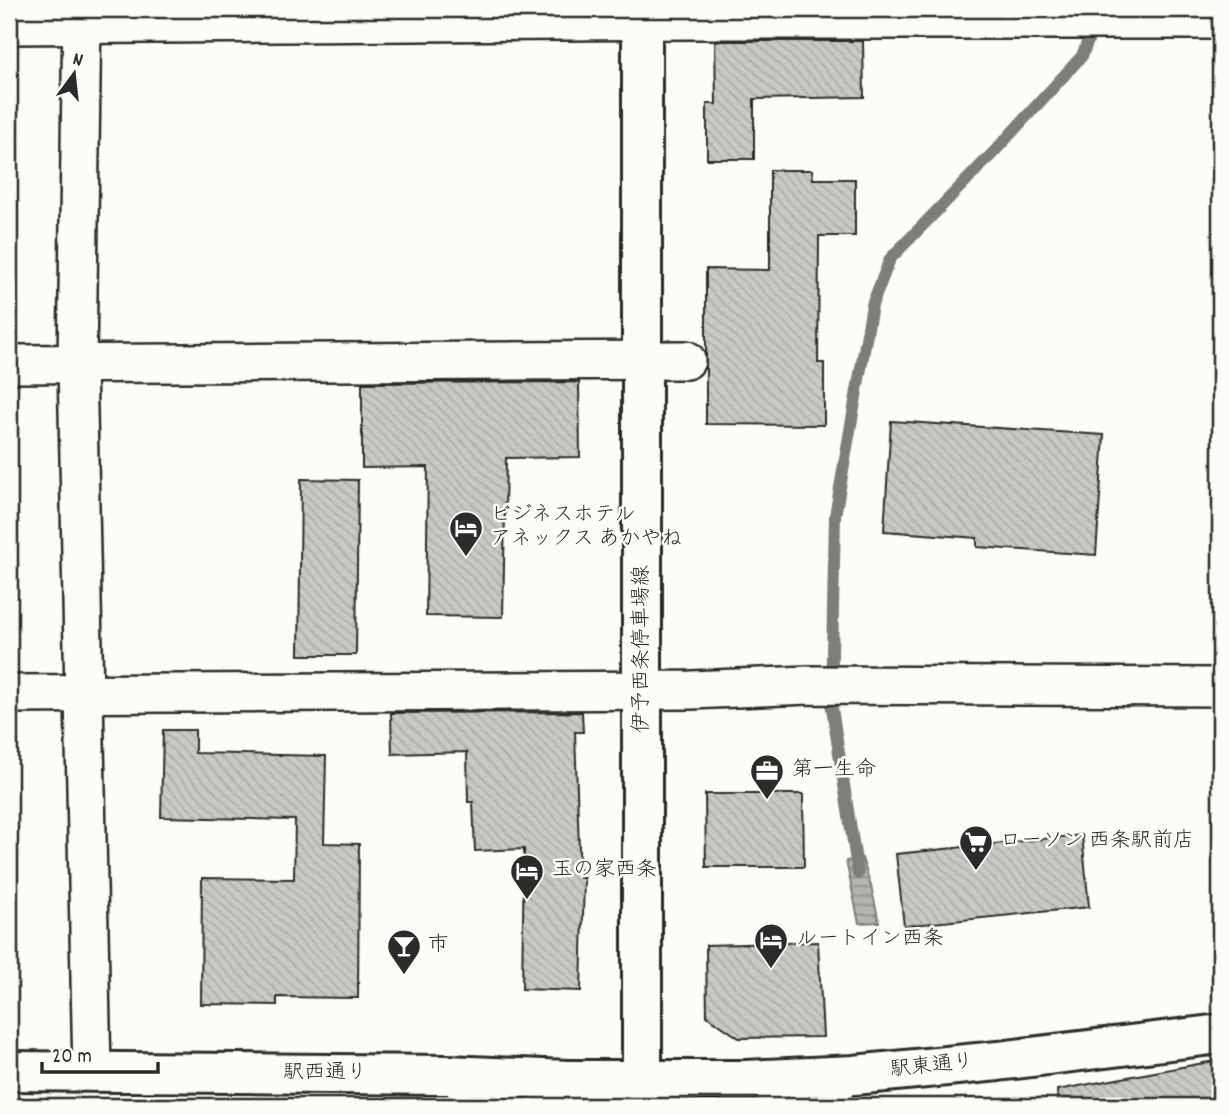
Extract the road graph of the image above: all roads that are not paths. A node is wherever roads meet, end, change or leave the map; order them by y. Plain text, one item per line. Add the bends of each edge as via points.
1 (642, 14) edge
2 (82, 17) edge
3 (1220, 20) edge
4 (9, 25) edge
5 (642, 360) junction
6 (686, 360) dead end
7 (9, 364) edge
8 (77, 364) junction
9 (1220, 687) edge
10 (643, 690) junction
11 (9, 694) edge
12 (82, 694) junction
13 (1220, 1034) edge
14 (9, 1070) edge
15 (92, 1073) junction
16 (642, 1079) junction
17 (569, 1080) junction
18 (745, 1080) junction
19 (456, 1091) edge
20 (844, 1091) edge
21 (506, 1092) edge
22 (801, 1092) edge
23 (536, 1106) edge
24 (776, 1106) edge

1 - 2 street
1 - 3 street
1 - 5 street, 伊予西条停車場線
2 - 4 street
2 - 8 street
5 - 6 street
5 - 8 street
5 - 10 street, 伊予西条停車場線
7 - 8 street
8 - 12 street
9 - 10 street via 827,685
10 - 12 street
10 - 16 street, 伊予西条停車場線
11 - 12 street
12 - 15 street
13 - 20 street, 駅東通り via 998,1061
14 - 15 street, 駅西通り
15 - 19 street, 駅西通り
16 - 17 street, 駅西通り
16 - 18 street, 駅東通り
17 - 21 street, 駅西通り
17 - 23 lane
18 - 22 street, 駅東通り
18 - 24 lane
19 - 21 street, 駅西通り
20 - 22 street, 駅東通り

